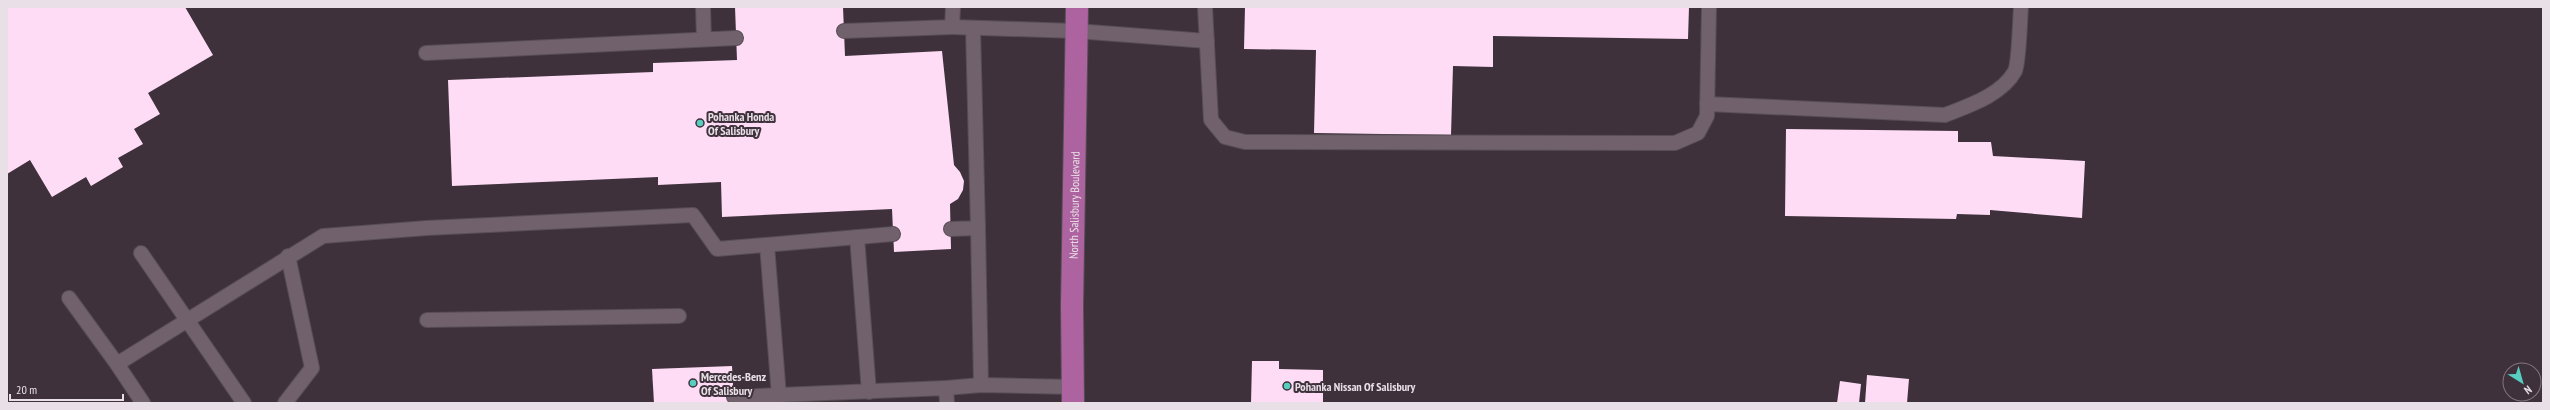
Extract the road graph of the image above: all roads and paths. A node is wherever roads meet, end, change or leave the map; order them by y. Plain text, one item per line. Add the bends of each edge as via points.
1 (703, 7) edge
2 (953, 7) edge
3 (1077, 7) edge
4 (1205, 7) edge
5 (1709, 7) edge
6 (2021, 7) edge
7 (952, 27) junction
8 (973, 28) junction
9 (844, 31) dead end
10 (1076, 31) junction
11 (736, 38) dead end
12 (704, 39) junction
13 (1207, 41) junction
14 (426, 53) dead end
15 (1707, 104) junction
16 (978, 228) junction
17 (951, 229) dead end
18 (893, 234) dead end
19 (857, 237) junction
20 (767, 245) junction
21 (141, 253) dead end
22 (288, 256) junction
23 (68, 298) dead end
24 (679, 316) dead end
25 (188, 320) junction
26 (427, 320) dead end
27 (117, 364) junction
28 (982, 384) junction
29 (946, 388) junction
30 (869, 392) junction
31 (1073, 395) edge
32 (779, 396) junction
33 (734, 398) dead end
34 (143, 403) edge
35 (244, 403) edge
36 (285, 403) edge
37 (947, 403) edge

1 - 12 lane
2 - 7 lane
3 - 10 main road, North Salisbury Boulevard
4 - 13 lane
5 - 15 lane
6 - 15 lane via 2015,71 1996,91 1945,115
7 - 8 lane
7 - 9 lane
8 - 10 lane
8 - 16 lane
10 - 13 lane
10 - 31 main road, North Salisbury Boulevard
11 - 12 lane
12 - 14 lane
13 - 15 lane via 1211,120 1225,137 1245,142 1675,143 1698,133 1707,116
16 - 17 lane
16 - 28 lane
18 - 19 lane
19 - 20 lane
19 - 30 lane
20 - 22 lane via 717,249 693,215 427,228 323,236
20 - 32 lane
21 - 25 lane
22 - 25 lane
22 - 36 lane via 312,368
23 - 27 lane
24 - 26 lane
25 - 27 lane
25 - 35 lane
27 - 34 lane
28 - 29 lane
28 - 31 lane
29 - 30 lane
29 - 37 lane
30 - 32 lane
32 - 33 lane

